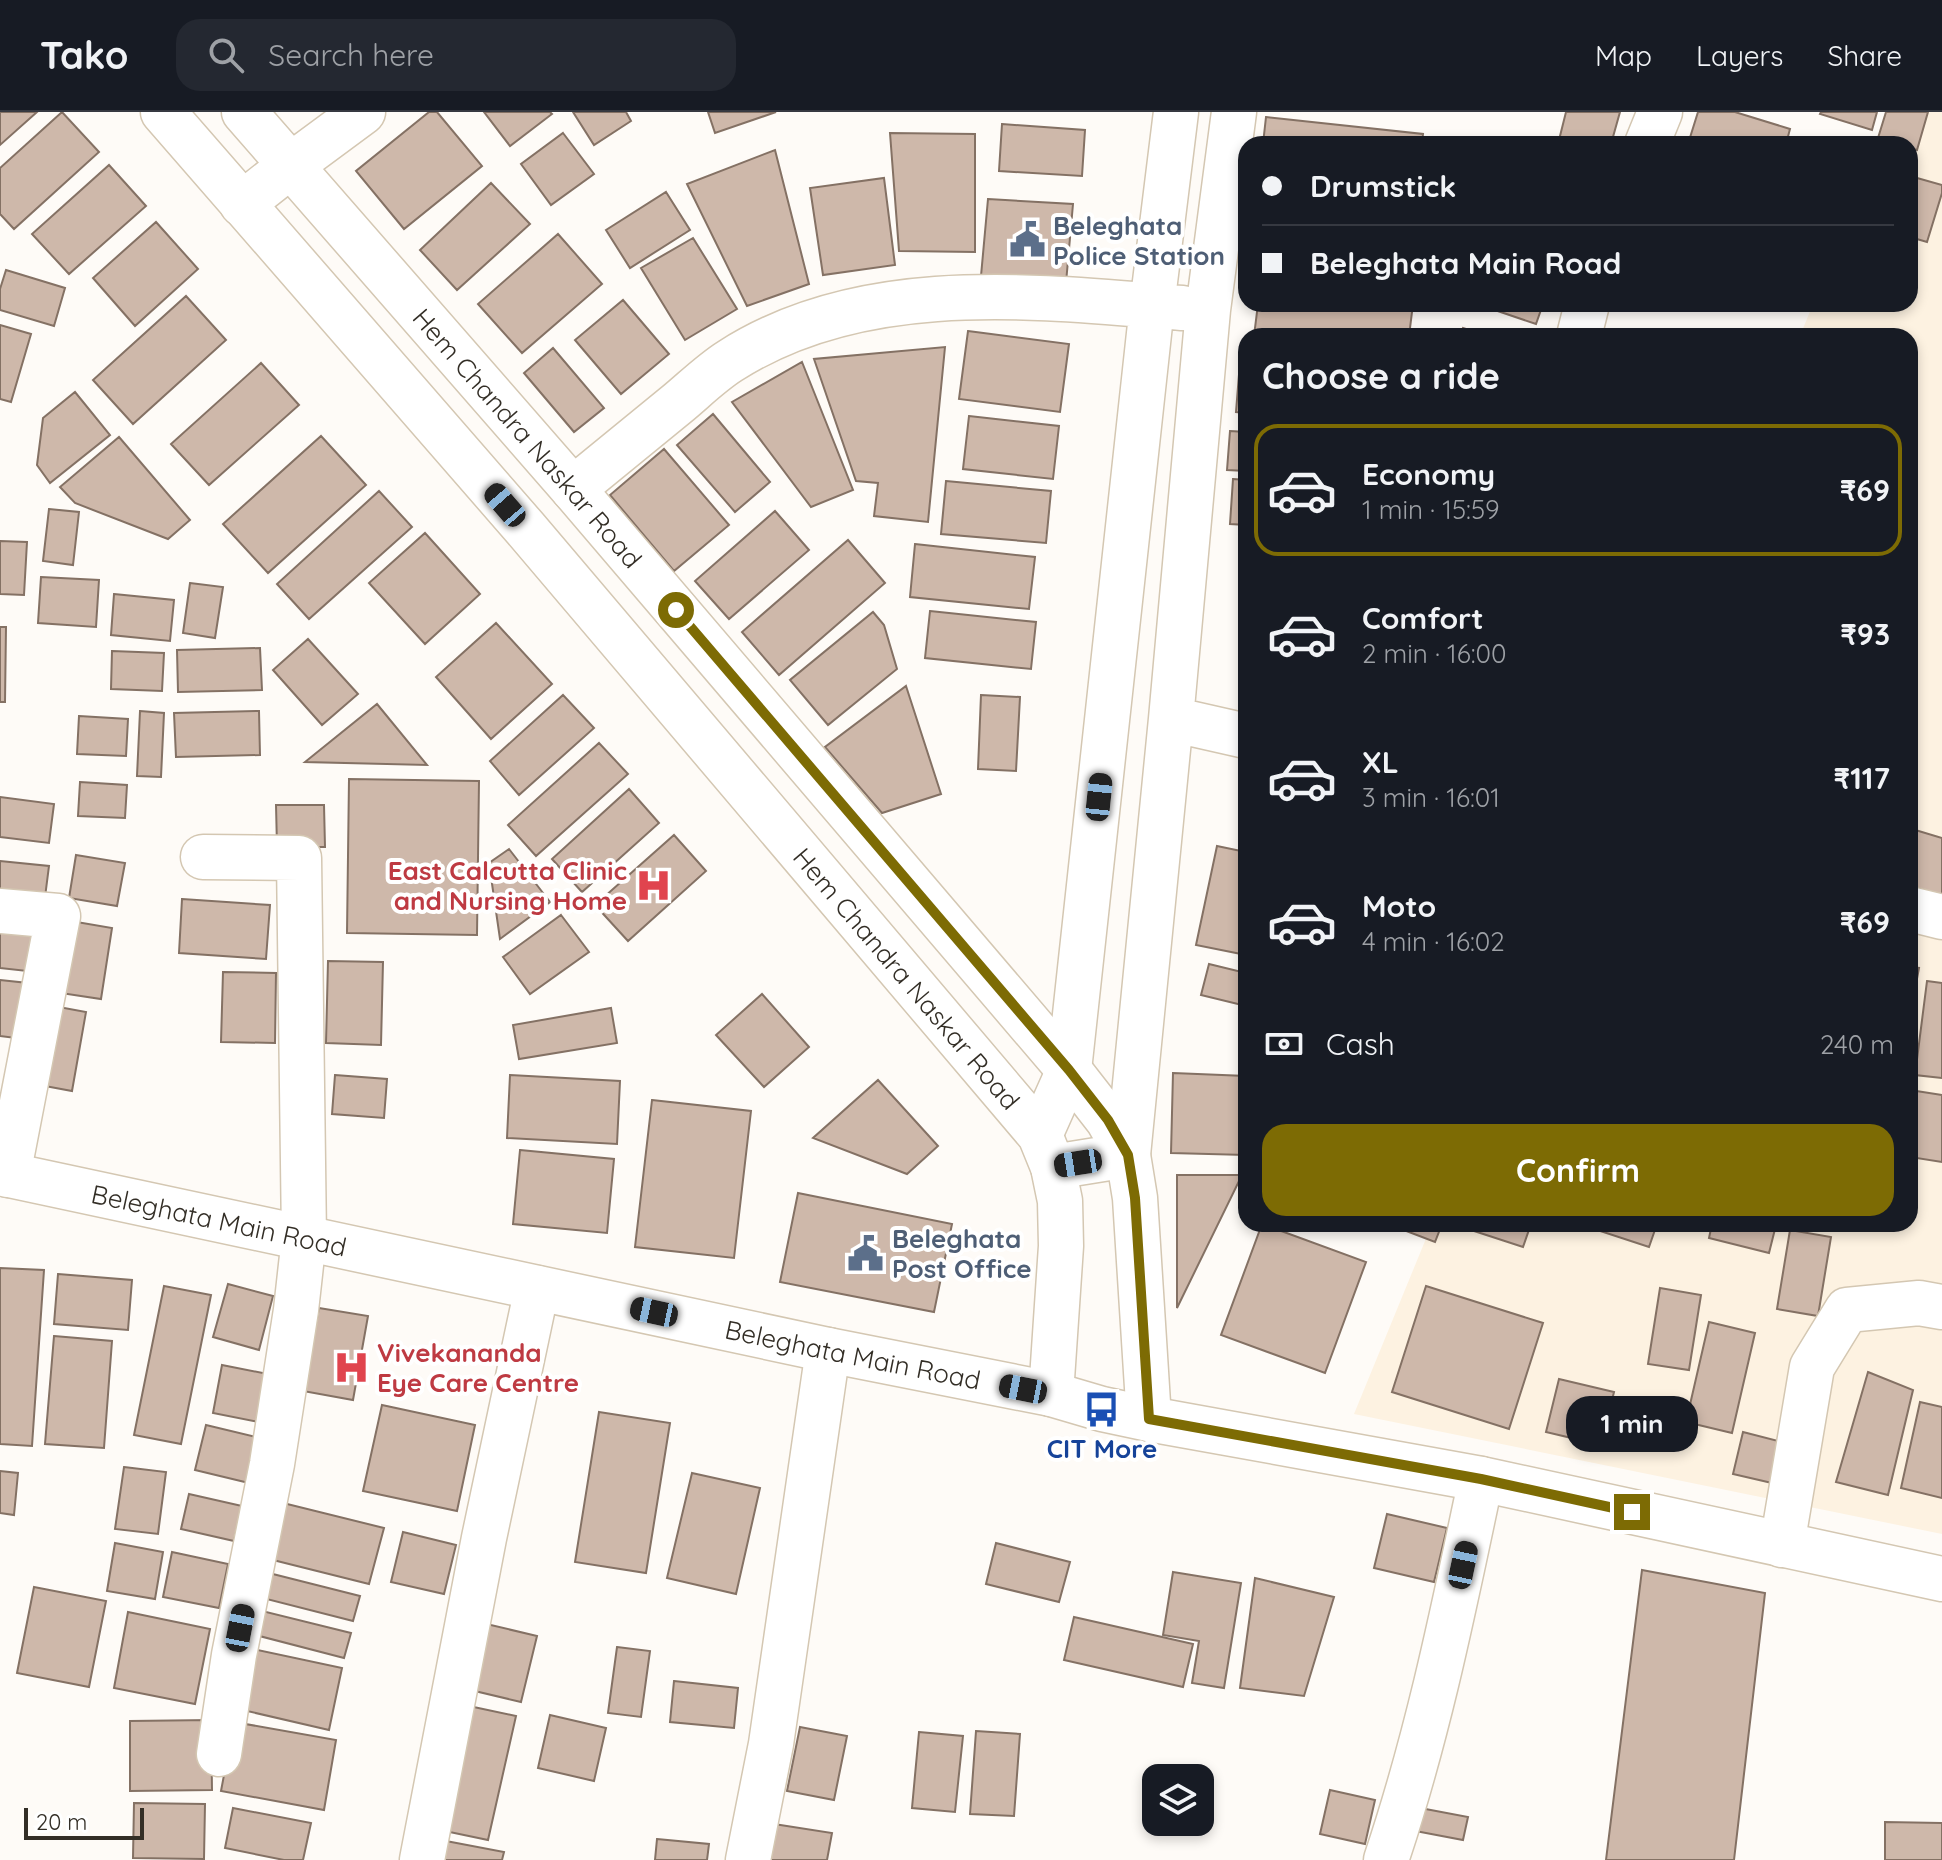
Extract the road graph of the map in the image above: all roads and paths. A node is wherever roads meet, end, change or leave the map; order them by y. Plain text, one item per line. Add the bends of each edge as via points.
1 (163, 112) edge
2 (244, 112) edge
3 (363, 112) edge
4 (1176, 112) edge
5 (1234, 112) edge
6 (1660, 112) edge
7 (1650, 136) edge
8 (290, 166) junction
9 (242, 204) junction
10 (1152, 306) junction
11 (1208, 310) junction
12 (573, 489) junction
13 (1171, 719) junction
14 (1238, 734) edge
15 (203, 857) dead end
16 (0, 911) edge
17 (1918, 911) edge
18 (1942, 917) edge
19 (1069, 1070) junction
20 (1047, 1151) junction
21 (1128, 1155) junction
22 (4, 1174) edge
23 (304, 1238) junction
24 (537, 1288) junction
25 (1942, 1307) edge
26 (828, 1350) junction
27 (1051, 1394) junction
28 (1149, 1419) junction
29 (1481, 1479) junction
30 (1782, 1545) junction
31 (1942, 1579) edge
32 (219, 1754) dead end
33 (422, 1860) edge
34 (748, 1860) edge
35 (1386, 1860) edge

1 - 9 street, Hem Chandra Naskar Road
2 - 8 street, Hem Chandra Naskar Road
3 - 8 street
4 - 10 street
5 - 11 street
6 - 7 street
8 - 9 street
8 - 12 street, Hem Chandra Naskar Road
9 - 20 street, Hem Chandra Naskar Road via 525,528
10 - 11 street
10 - 12 street via 978,298 903,301 835,314 729,362
10 - 19 street
11 - 13 street
12 - 19 street, Hem Chandra Naskar Road
13 - 14 street
13 - 21 street
15 - 23 street via 299,858
16 - 22 street via 58,916
17 - 18 street
19 - 20 street
19 - 21 street, Hem Chandra Naskar Road
20 - 21 street
20 - 27 street via 1060,1201 1061,1246
21 - 28 street, Hem Chandra Naskar Road
22 - 23 street, Beleghata Main Road
23 - 24 street, Beleghata Main Road
23 - 32 street via 272,1464
24 - 26 street, Beleghata Main Road
24 - 33 street
25 - 30 street via 1919,1303 1847,1310 1812,1367
26 - 27 street, Beleghata Main Road
26 - 34 street via 771,1744
27 - 28 street, Beleghata Main Road
28 - 29 street, Beleghata Main Road
29 - 30 street, Beleghata Main Road
29 - 35 street via 1438,1679
30 - 31 street, Beleghata Main Road

